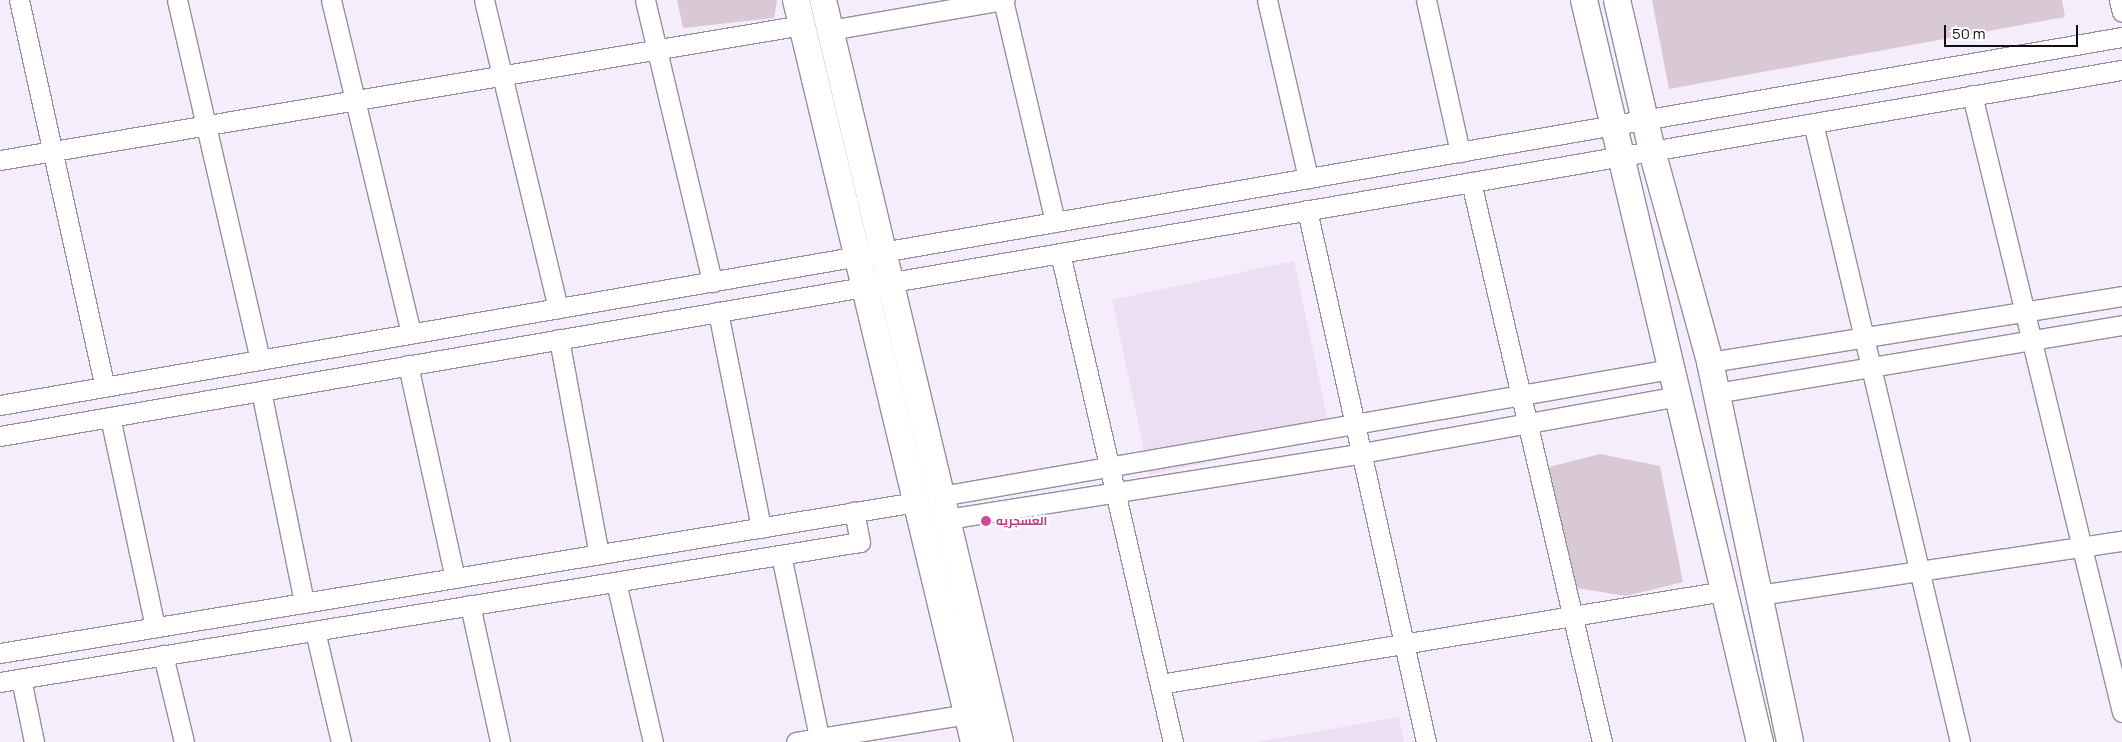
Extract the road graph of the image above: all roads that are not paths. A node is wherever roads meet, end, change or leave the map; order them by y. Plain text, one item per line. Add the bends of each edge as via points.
1 (19, 0) edge
2 (178, 0) edge
3 (332, 0) edge
4 (484, 0) edge
5 (645, 0) edge
6 (796, 0) edge
7 (823, 0) edge
8 (1004, 0) edge
9 (1267, 0) edge
10 (1426, 0) edge
11 (1584, 0) edge
12 (1617, 0) edge
13 (2119, 0) edge
14 (2122, 12) edge
15 (802, 25) junction
16 (830, 30) junction
17 (2122, 37) edge
18 (657, 49) junction
19 (2122, 70) edge
20 (502, 75) junction
21 (1972, 95) junction
22 (355, 100) junction
23 (1644, 120) junction
24 (1813, 123) junction
25 (206, 125) junction
26 (1613, 125) junction
27 (52, 151) junction
28 (1652, 151) junction
29 (1460, 152) junction
30 (1621, 156) junction
31 (0, 160) edge
32 (1308, 178) junction
33 (1471, 182) junction
34 (1308, 210) junction
35 (1055, 222) junction
36 (883, 252) junction
37 (1060, 253) junction
38 (857, 256) junction
39 (712, 282) junction
40 (890, 282) junction
41 (864, 287) junction
42 (2122, 296) edge
43 (558, 308) junction
44 (718, 312) junction
45 (2025, 312) junction
46 (2122, 325) edge
47 (411, 334) junction
48 (1864, 337) junction
49 (559, 340) junction
50 (2032, 340) junction
51 (260, 360) junction
52 (1710, 362) junction
53 (408, 365) junction
54 (1871, 367) junction
55 (1671, 369) junction
56 (106, 387) junction
57 (261, 391) junction
58 (1716, 393) junction
59 (1678, 396) junction
60 (1521, 397) junction
61 (0, 405) edge
62 (110, 417) junction
63 (1355, 424) junction
64 (1527, 425) junction
65 (0, 436) edge
66 (1362, 454) junction
67 (1110, 466) junction
68 (1116, 492) junction
69 (916, 502) junction
70 (944, 507) junction
71 (854, 512) junction
72 (761, 528) junction
73 (2122, 541) edge
74 (2082, 547) junction
75 (599, 554) junction
76 (781, 554) junction
77 (1920, 571) junction
78 (455, 578) junction
79 (616, 582) junction
80 (1724, 591) junction
81 (1759, 594) junction
82 (304, 603) junction
83 (470, 605) junction
84 (1572, 616) junction
85 (156, 627) junction
86 (315, 631) junction
87 (1404, 644) junction
88 (1, 650) edge
89 (164, 655) junction
90 (22, 679) junction
91 (0, 682) edge
92 (1160, 684) junction
93 (2122, 712) edge
94 (967, 714) junction
95 (820, 740) edge
96 (34, 742) edge
97 (184, 742) edge
98 (341, 742) edge
99 (500, 742) edge
100 (653, 742) edge
101 (796, 742) edge
102 (974, 742) edge
103 (1000, 742) edge
104 (1173, 742) edge
105 (1426, 742) edge
106 (1602, 742) edge
107 (1760, 742) edge
108 (1790, 742) edge
109 (1960, 742) edge

1 - 27 street
2 - 25 street
3 - 22 street
4 - 20 street
5 - 18 street
6 - 15 main road
7 - 16 main road
8 - 16 street
8 - 35 street
9 - 32 street
10 - 29 street
11 - 26 main road
12 - 23 main road
13 - 14 street
15 - 18 street
15 - 38 main road
16 - 36 main road
17 - 23 street
18 - 20 street
18 - 39 street
19 - 21 street
20 - 22 street
20 - 43 street
21 - 24 street
21 - 45 street
22 - 25 street
22 - 47 street
23 - 26 street
23 - 28 main road
24 - 28 street
24 - 48 street
25 - 27 street
25 - 51 street
26 - 29 street
26 - 30 main road
27 - 31 street
27 - 56 street
28 - 30 street
28 - 52 main road
29 - 32 street
30 - 33 street
30 - 55 main road
32 - 35 street
33 - 34 street
33 - 60 street
34 - 37 street
34 - 63 street
35 - 36 street
36 - 38 street
36 - 40 main road
37 - 40 street
37 - 67 street
38 - 39 street
38 - 41 main road
39 - 43 street
40 - 41 street
40 - 70 main road
41 - 44 street
41 - 69 main road
42 - 45 street
43 - 47 street
44 - 49 street
44 - 72 street
45 - 48 street
45 - 50 street
46 - 50 street
47 - 51 street
48 - 52 street
48 - 54 street
49 - 53 street
49 - 75 street
50 - 54 street
50 - 74 street
51 - 56 street
52 - 58 main road
53 - 57 street
53 - 78 street
54 - 58 street
54 - 77 street
55 - 59 main road
55 - 60 street
56 - 61 street
57 - 62 street
57 - 82 street
58 - 81 main road
59 - 64 street
59 - 80 main road
60 - 63 street
60 - 64 street
62 - 65 street
62 - 85 street
63 - 66 street
63 - 67 street
64 - 66 street
64 - 84 street
66 - 68 street
66 - 87 street
67 - 68 street
67 - 70 street
68 - 70 street
68 - 92 street
69 - 71 street
69 - 94 main road
70 - 103 main road
71 - 72 street
71 - 76 street via 860,542
72 - 75 street
73 - 74 street
74 - 77 street
74 - 93 street
75 - 78 street
76 - 79 street
76 - 95 street
77 - 81 street
77 - 109 street
78 - 82 street
79 - 83 street
79 - 100 street
80 - 84 street
80 - 107 main road
81 - 108 main road
82 - 85 street
83 - 86 street
83 - 99 street
84 - 87 street
84 - 106 street
85 - 88 street
86 - 89 street
86 - 98 street
87 - 92 street
87 - 105 street
89 - 90 street
89 - 97 street
90 - 91 street
90 - 96 street
92 - 104 street
94 - 95 street
94 - 102 main road
95 - 101 street

